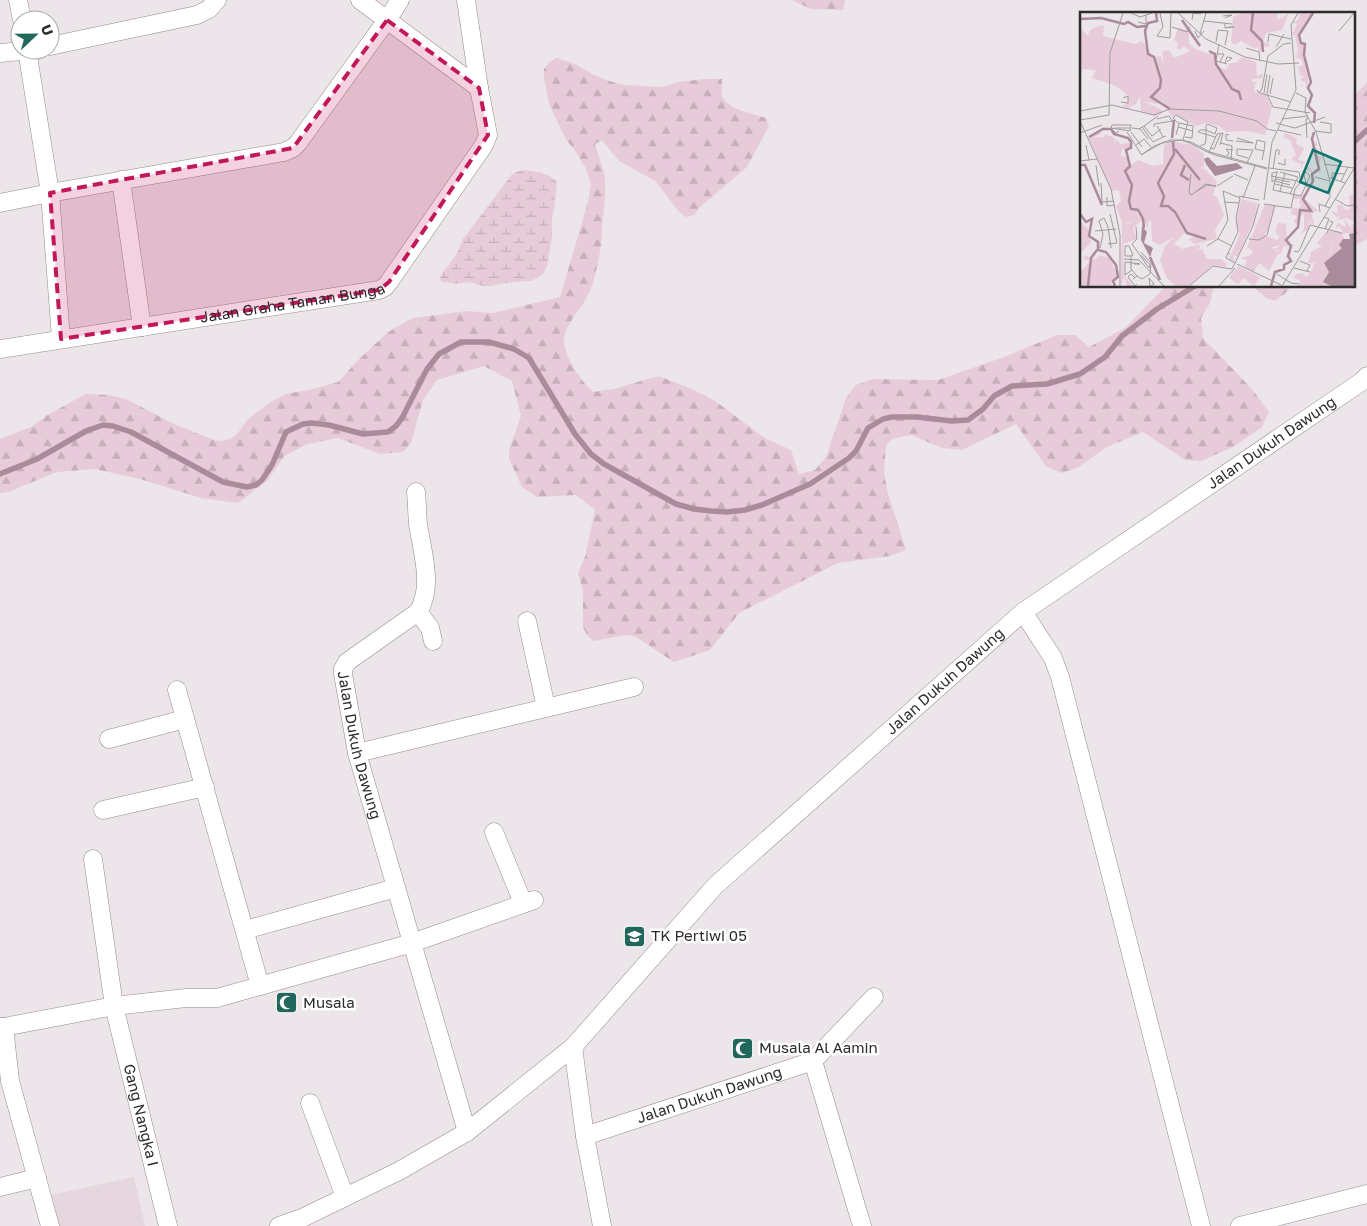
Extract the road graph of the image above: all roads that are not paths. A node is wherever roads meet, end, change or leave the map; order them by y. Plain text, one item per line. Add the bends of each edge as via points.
1 (217, 0) edge
2 (360, 0) edge
3 (400, 0) edge
4 (466, 0) edge
5 (387, 20) junction
6 (60, 44) edge
7 (30, 60) edge
8 (479, 88) junction
9 (121, 180) junction
10 (50, 193) junction
11 (0, 203) edge
12 (142, 327) junction
13 (61, 339) junction
14 (0, 349) edge
15 (1367, 376) edge
16 (416, 492) dead end
17 (418, 612) junction
18 (1022, 612) junction
19 (528, 621) dead end
20 (433, 641) dead end
21 (634, 687) dead end
22 (177, 690) dead end
23 (546, 707) junction
24 (185, 719) junction
25 (109, 739) dead end
26 (357, 753) junction
27 (205, 788) junction
28 (103, 810) dead end
29 (494, 832) dead end
30 (93, 859) dead end
31 (396, 888) junction
32 (245, 930) junction
33 (412, 943) junction
34 (260, 986) junction
35 (874, 997) dead end
36 (114, 1006) junction
37 (2, 1027) edge
38 (574, 1047) junction
39 (813, 1061) junction
40 (310, 1103) dead end
41 (467, 1132) junction
42 (585, 1136) junction
43 (37, 1178) junction
44 (0, 1187) edge
45 (1367, 1194) edge
46 (345, 1197) junction
47 (50, 1226) edge
48 (168, 1226) edge
49 (280, 1226) edge
50 (602, 1226) edge
51 (862, 1226) edge
52 (1201, 1226) edge
53 (1240, 1226) edge

1 - 6 street via 197,15
2 - 5 street
3 - 5 street
4 - 8 street, Jalan Graha Taman Bunga
5 - 8 street
5 - 9 street via 293,148
7 - 10 street
8 - 12 street, Jalan Graha Taman Bunga via 487,140 385,287
9 - 10 street
9 - 12 street
10 - 11 street
10 - 13 street
12 - 13 street, Jalan Graha Taman Bunga
13 - 14 street, Jalan Graha Taman Bunga
15 - 18 street, Jalan Dukuh Dawung
16 - 17 street via 426,566 424,599
17 - 20 street
17 - 26 street, Jalan Dukuh Dawung via 345,665 343,674
18 - 38 street, Jalan Dukuh Dawung via 715,886
18 - 52 street via 1053,658 1060,677
19 - 23 street
21 - 23 street
22 - 24 street
23 - 26 street
24 - 25 street
24 - 27 street
26 - 31 street, Jalan Dukuh Dawung
27 - 28 street
27 - 32 street
29 - 33 street via 528,902
30 - 36 street
31 - 32 street
31 - 33 street, Jalan Dukuh Dawung
32 - 34 street
33 - 34 street
33 - 41 street, Jalan Dukuh Dawung
34 - 36 street via 217,998
35 - 39 street
36 - 37 street
36 - 48 street, Gang Nangka I
37 - 43 street via 10,1081
38 - 41 street, Jalan Dukuh Dawung
38 - 42 street
39 - 42 street, Jalan Dukuh Dawung
39 - 51 street
40 - 46 street
41 - 46 street, Jalan Dukuh Dawung
42 - 50 street
43 - 44 street
43 - 47 street
45 - 53 street
46 - 49 street, Jalan Dukuh Dawung

